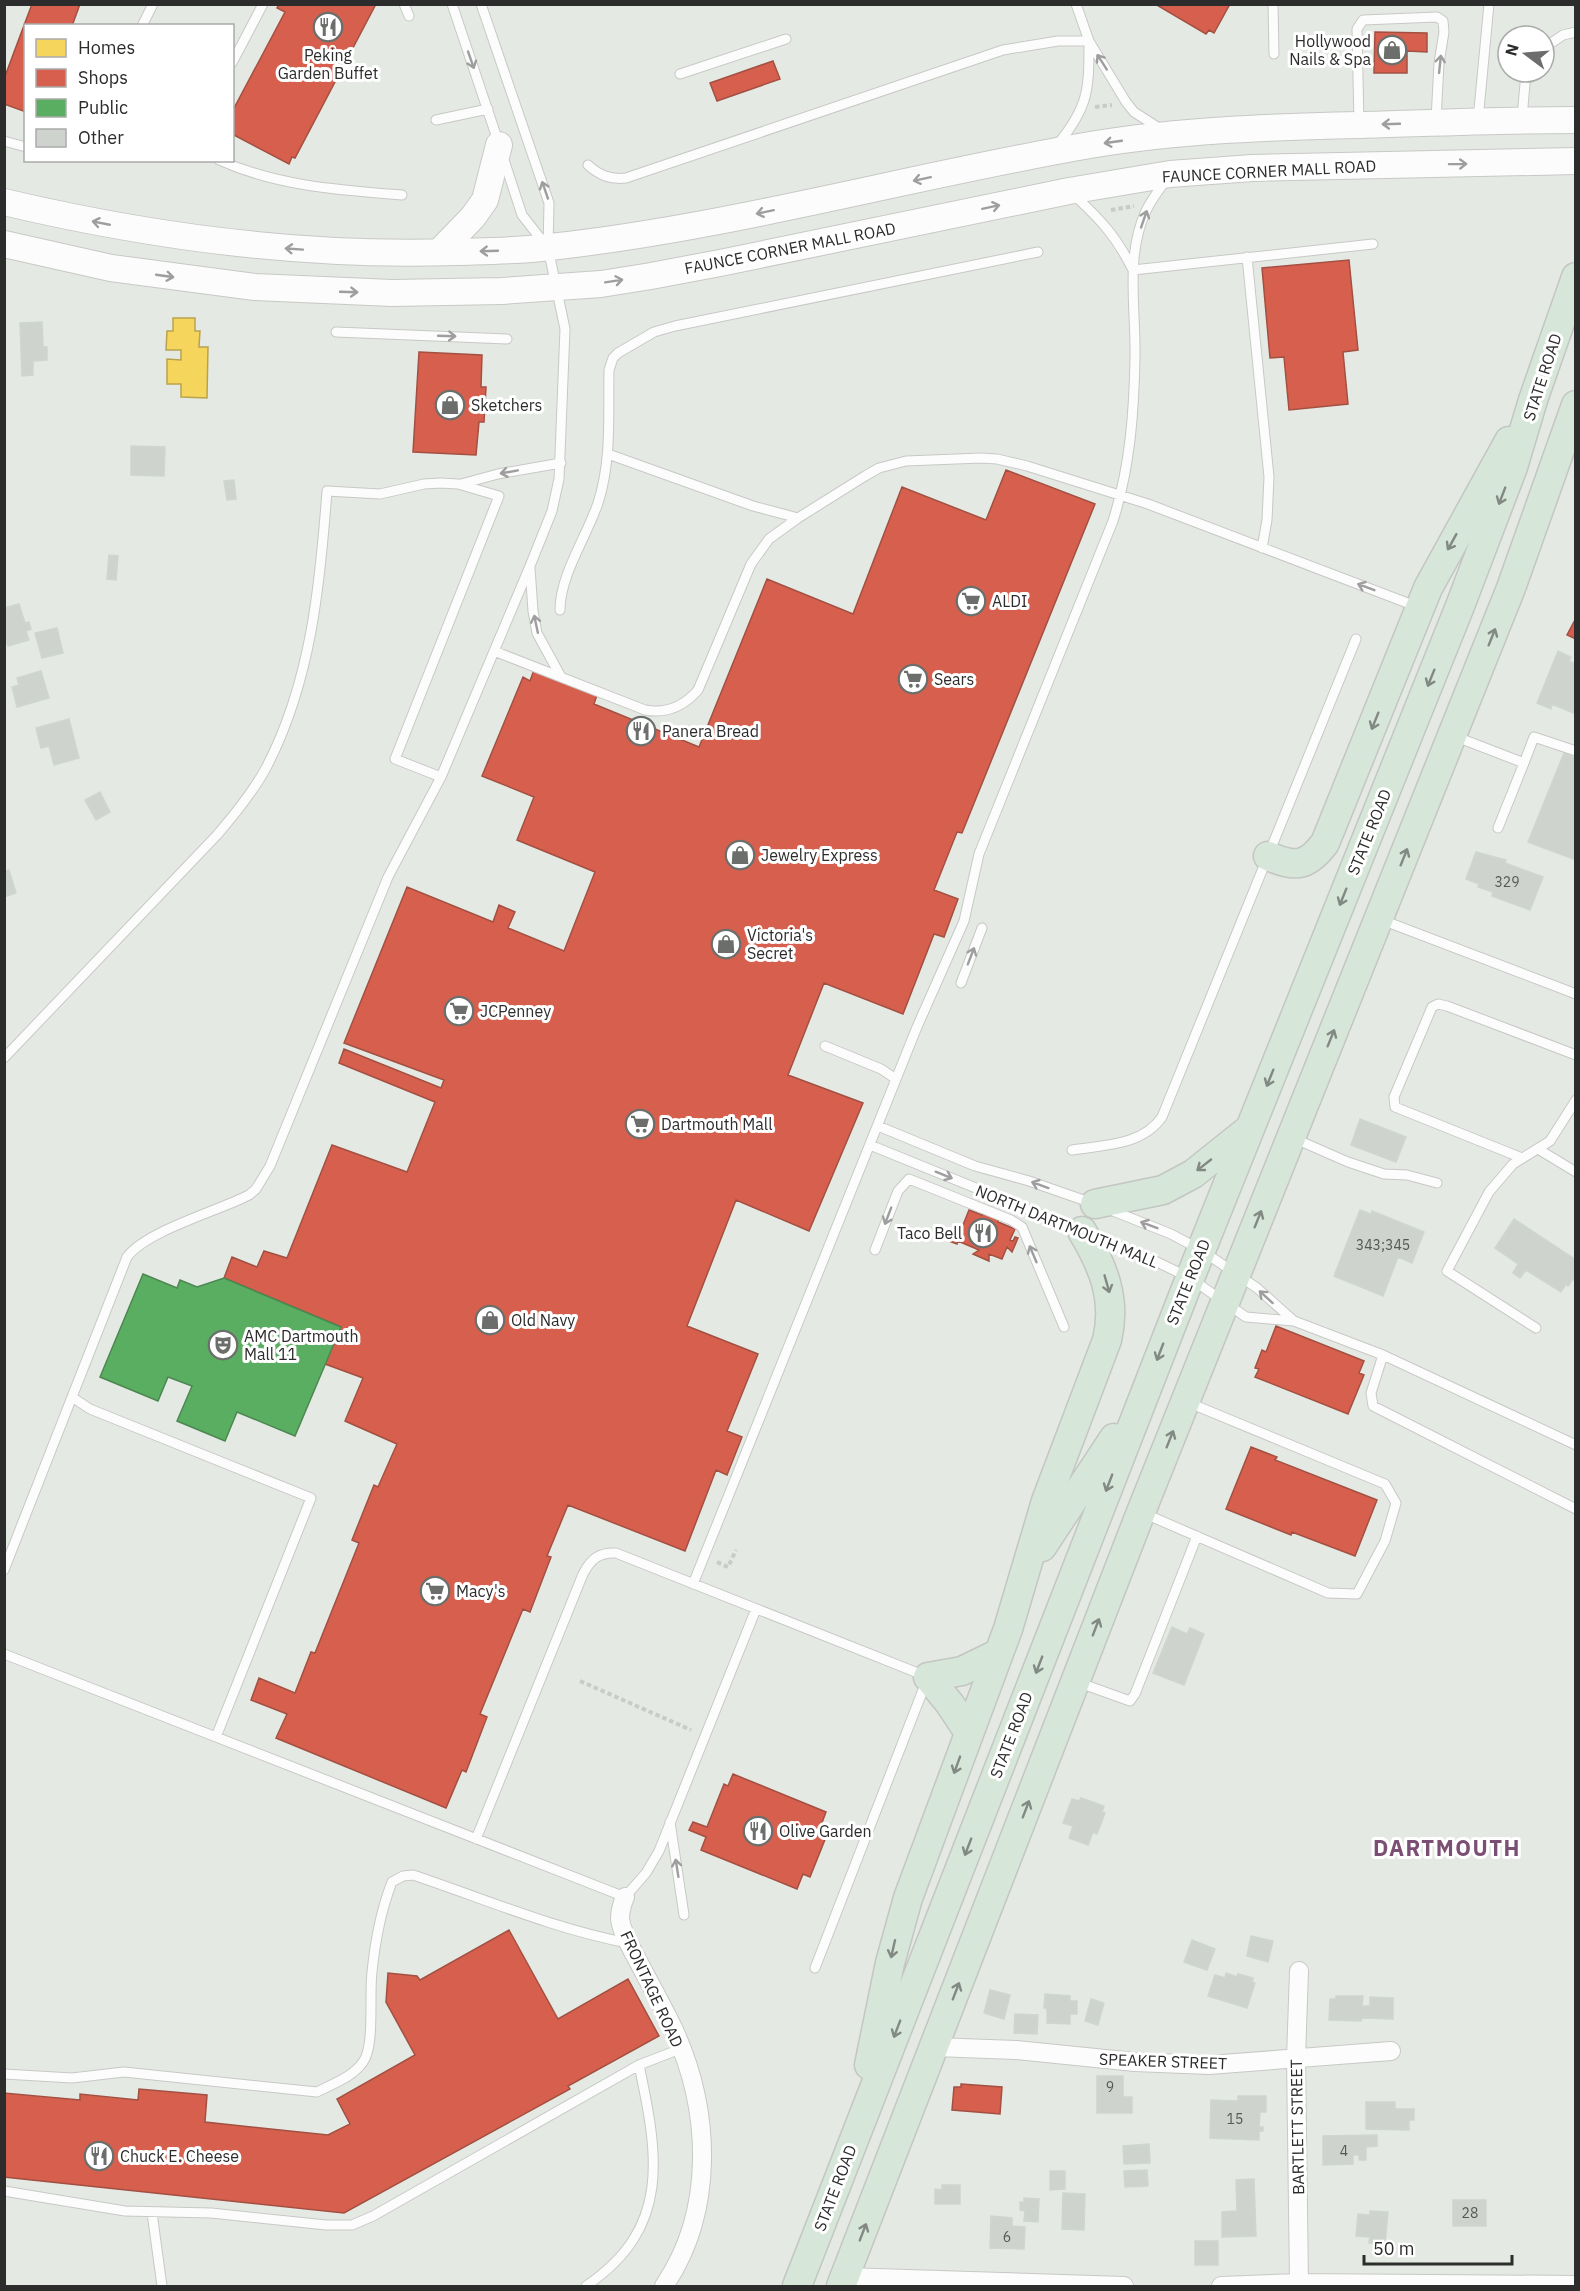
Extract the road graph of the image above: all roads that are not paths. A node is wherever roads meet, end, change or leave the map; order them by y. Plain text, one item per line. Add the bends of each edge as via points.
1 (153, 4) edge
2 (263, 4) edge
3 (404, 4) edge
4 (452, 4) edge
5 (481, 4) edge
6 (1076, 4) edge
7 (1274, 4) edge
8 (1489, 4) edge
9 (409, 16) dead end
10 (143, 24) edge
11 (1575, 32) edge
12 (786, 39) dead end
13 (1556, 40) edge
14 (1089, 41) junction
15 (1274, 54) dead end
16 (234, 59) edge
17 (680, 74) dead end
18 (1525, 84) edge
19 (488, 109) junction
20 (436, 120) dead end
21 (1575, 120) edge
22 (1522, 121) junction
23 (1477, 122) junction
24 (1436, 123) junction
25 (1359, 125) junction
26 (1169, 135) junction
27 (4, 141) edge
28 (499, 145) junction
29 (24, 146) edge
30 (1051, 153) junction
31 (1575, 161) edge
32 (224, 162) edge
33 (588, 165) dead end
34 (1170, 174) junction
35 (1069, 191) junction
36 (402, 195) dead end
37 (4, 202) edge
38 (4, 244) edge
39 (1373, 244) dead end
40 (548, 248) junction
41 (439, 252) junction
42 (1038, 252) dead end
43 (1247, 257) junction
44 (1133, 270) junction
45 (1575, 278) edge
46 (556, 288) junction
47 (336, 332) dead end
48 (507, 339) dead end
49 (1533, 400) junction
50 (1575, 405) edge
51 (1571, 431) edge
52 (608, 454) junction
53 (561, 463) junction
54 (458, 484) junction
55 (1121, 496) junction
56 (798, 518) junction
57 (1262, 548) junction
58 (530, 566) junction
59 (1420, 608) junction
60 (560, 610) dead end
61 (1356, 639) dead end
62 (494, 651) junction
63 (561, 677) junction
64 (1452, 736) junction
65 (1575, 751) edge
66 (1524, 764) junction
67 (441, 777) junction
68 (1498, 828) dead end
69 (1268, 856) junction
70 (1379, 919) junction
71 (982, 928) dead end
72 (960, 983) dead end
73 (1575, 994) edge
74 (825, 1046) dead end
75 (1575, 1055) edge
76 (4, 1058) edge
77 (896, 1079) junction
78 (1575, 1100) edge
79 (878, 1126) junction
80 (1250, 1128) junction
81 (1291, 1137) junction
82 (870, 1145) junction
83 (1538, 1149) junction
84 (1072, 1150) dead end
85 (1522, 1158) junction
86 (1575, 1172) edge
87 (1437, 1183) dead end
88 (1095, 1204) junction
89 (1082, 1231) junction
90 (875, 1250) dead end
91 (1200, 1250) junction
92 (1236, 1273) junction
93 (1190, 1278) junction
94 (1225, 1302) junction
95 (1294, 1321) junction
96 (1064, 1327) dead end
97 (1536, 1328) dead end
98 (1383, 1355) junction
99 (1145, 1390) junction
100 (72, 1397) junction
101 (1185, 1402) junction
102 (1575, 1445) edge
103 (1575, 1509) edge
104 (1141, 1512) junction
105 (1197, 1536) junction
106 (4, 1570) edge
107 (1026, 1571) junction
108 (693, 1584) junction
109 (756, 1609) junction
110 (999, 1653) junction
111 (4, 1654) edge
112 (928, 1677) junction
113 (1075, 1681) junction
114 (969, 1733) junction
115 (216, 1737) junction
116 (670, 1821) junction
117 (476, 1839) junction
118 (625, 1898) junction
119 (684, 1915) dead end
120 (628, 1942) junction
121 (815, 1968) dead end
122 (1299, 1971) dead end
123 (934, 2047) junction
124 (680, 2049) junction
125 (1391, 2051) dead end
126 (1296, 2058) junction
127 (639, 2065) junction
128 (4, 2074) edge
129 (853, 2143) junction
130 (4, 2191) edge
131 (152, 2213) junction
132 (843, 2282) edge
133 (1299, 2283) junction
134 (1575, 2285) edge
135 (162, 2286) edge
136 (586, 2286) edge
137 (664, 2286) edge
138 (797, 2286) edge
139 (1125, 2286) edge
140 (1221, 2286) edge

1 - 10 lane
2 - 16 lane
3 - 9 lane
4 -> 19 lane
40 -> 5 lane via 549,203
6 - 14 lane
7 - 15 lane
8 - 23 lane
11 - 13 lane
12 - 17 lane
26 -> 14 lane via 1126,102
14 - 30 lane via 1084,105
14 - 33 lane via 1058,41 1003,50 626,178 609,178
18 - 22 lane
19 - 20 lane
19 - 28 lane
21 - 22 main road
22 - 23 main road
23 - 24 main road
24 -> 25 main road
24 -> 25 lane via 1444,32 1443,21 1437,17 1363,20 1358,29
25 - 26 main road
26 -> 30 main road
27 - 29 lane
28 - 40 lane via 522,215
28 - 41 main road via 480,208
30 -> 40 main road via 705,224
34 -> 31 main road, FAUNCE CORNER MALL ROAD via 1252,168
32 - 36 lane via 294,184
34 - 35 main road, FAUNCE CORNER MALL ROAD
44 -> 34 lane via 1146,212
35 - 44 lane via 1104,223
46 -> 35 main road, FAUNCE CORNER MALL ROAD via 720,264
41 -> 37 main road via 234,244 128,228
38 -> 46 main road, FAUNCE CORNER MALL ROAD via 111,268 255,287 392,293
39 - 43 lane
40 -> 41 main road
40 - 46 lane
42 - 52 lane via 654,332 618,353 610,364
43 - 44 lane
43 - 57 lane via 1269,477 1268,520
44 - 55 lane via 1133,402 1128,466
45 - 49 main road, STATE ROAD
46 - 53 lane via 565,329
47 -> 48 lane
49 -> 59 main road via 1437,570
49 -> 80 main road, STATE ROAD via 1514,467 1464,596
50 - 51 main road
64 -> 51 main road
52 - 56 lane
52 - 60 lane via 598,504 564,586
53 -> 54 lane
53 - 58 lane via 552,511
54 - 67 lane via 499,496 395,759
54 - 76 lane via 424,484 380,494 327,491 321,576 311,634 288,717 266,768 217,835
55 - 56 lane via 998,459 906,461 879,468
55 - 57 lane
55 - 77 lane via 980,854 964,921
56 - 63 lane via 770,539 751,564 703,681 691,698 674,708 654,712
59 -> 57 lane
58 - 62 lane
63 -> 58 lane via 537,633
59 -> 69 main road via 1326,843 1313,857 1297,864
61 - 69 lane
62 - 63 lane
62 - 67 lane
64 - 66 lane
70 -> 64 main road
65 - 66 lane via 1534,737
66 - 68 lane
67 - 100 lane via 388,877 264,1178 249,1195 148,1239 132,1250
69 - 84 lane via 1162,1117 1152,1129 1131,1140
70 - 73 lane
81 -> 70 main road
72 -> 71 lane
74 - 77 lane
75 - 85 lane via 1447,1006 1438,1004 1432,1008 1394,1097 1395,1107
77 - 79 lane
78 - 83 lane via 1550,1142
79 - 82 lane
88 -> 79 lane, NORTH DARTMOUTH MALL via 975,1166
80 -> 88 main road via 1193,1174 1171,1186
80 - 91 main road, STATE ROAD
81 - 87 lane via 1384,1174
92 -> 81 main road
82 -> 89 lane, NORTH DARTMOUTH MALL
82 - 108 lane
83 - 85 lane
83 - 86 lane
85 - 97 lane via 1489,1192 1447,1270
91 -> 88 lane, NORTH DARTMOUTH MALL via 1171,1234
89 - 93 lane, NORTH DARTMOUTH MALL
89 -> 107 main road via 1105,1276 1111,1326 1046,1501
96 -> 90 lane via 1022,1227 1011,1220 909,1179 898,1191
91 - 92 lane, NORTH DARTMOUTH MALL
91 - 93 main road, STATE ROAD
92 - 94 main road
95 -> 92 lane, NORTH DARTMOUTH MALL
93 - 94 lane, NORTH DARTMOUTH MALL
93 -> 99 main road, STATE ROAD
94 - 95 lane, NORTH DARTMOUTH MALL via 1246,1317
94 - 101 main road
95 - 98 lane
98 - 102 lane
98 - 103 lane via 1371,1393 1373,1406
99 - 107 main road
99 -> 129 main road, STATE ROAD
100 - 106 lane
100 - 115 lane via 90,1409 311,1498
104 -> 101 main road
101 - 105 lane via 1385,1485 1396,1503 1385,1541 1357,1594 1328,1593
104 - 105 lane
113 -> 104 main road
105 - 113 lane via 1130,1701
107 - 110 main road
108 - 109 lane
108 - 117 lane via 616,1553 602,1554 588,1564
109 - 112 lane
109 - 116 lane
110 - 112 main road via 962,1671
110 - 114 main road
111 - 115 lane
112 - 114 main road
112 - 121 lane
123 -> 113 main road
114 -> 129 main road via 902,1916
115 - 117 lane
116 - 118 lane via 653,1863
119 -> 116 lane
117 - 118 lane
118 - 120 street, FRONTAGE ROAD via 620,1921
120 - 124 street, FRONTAGE ROAD
120 - 128 lane via 543,1922 413,1875 403,1876 392,1882 379,1928 372,1972 369,2051 362,2064 317,2092 124,2072 72,2078
122 - 126 street, BARTLETT STREET
123 - 126 street, SPEAKER STREET via 1172,2064 1238,2064
132 -> 123 main road
124 - 127 lane
124 - 137 street, FRONTAGE ROAD via 696,2105 702,2175 692,2232
125 - 126 street, SPEAKER STREET
126 - 133 street, BARTLETT STREET
127 - 131 lane via 361,2223 342,2226 211,2213
127 - 136 lane via 652,2141 653,2175 647,2208 630,2248
129 - 138 main road, STATE ROAD
130 - 131 lane
131 - 135 lane
132 - 139 street
133 - 134 street
133 - 140 street

